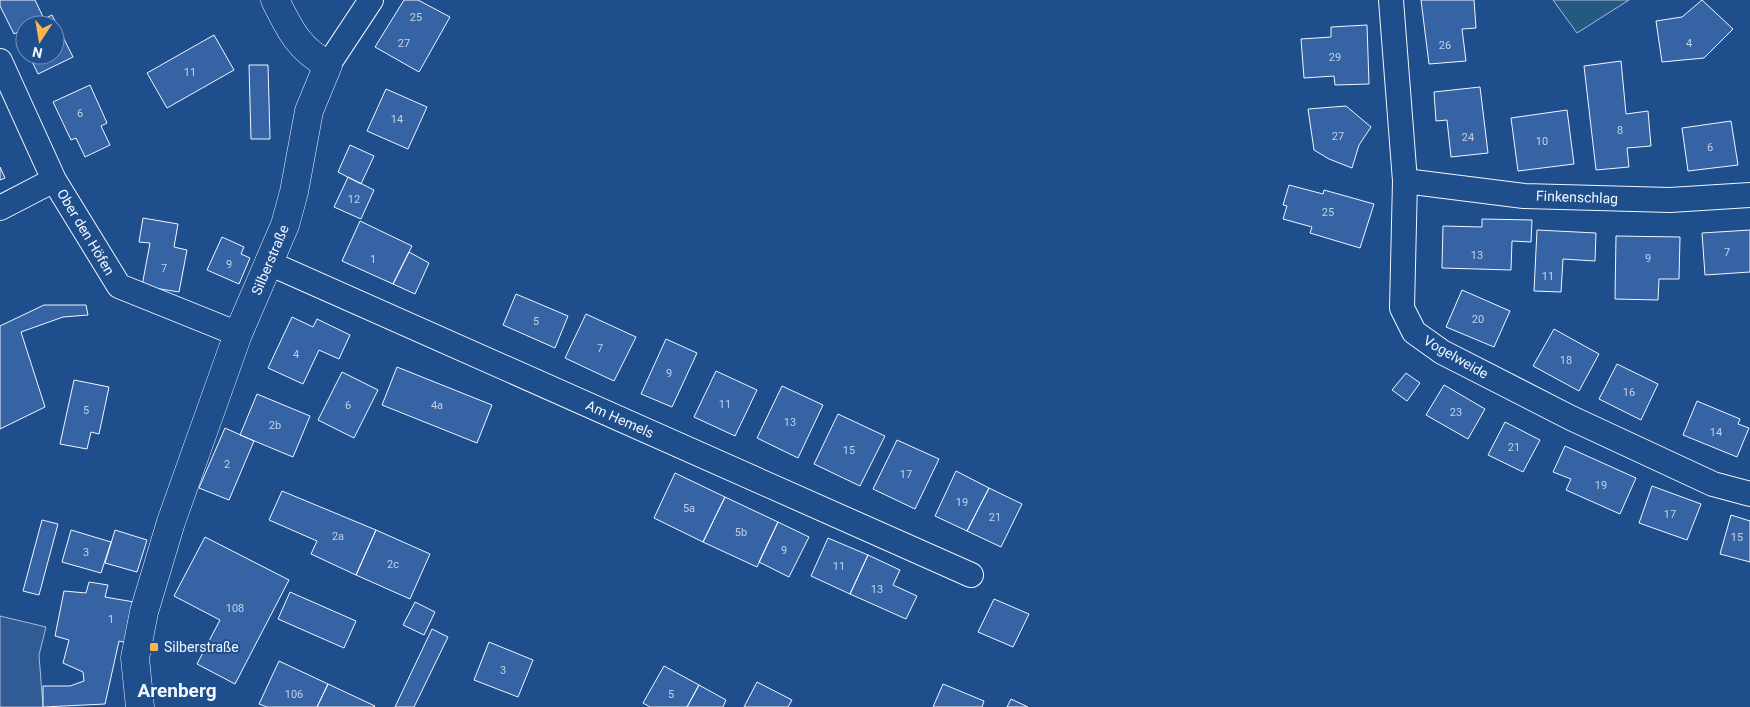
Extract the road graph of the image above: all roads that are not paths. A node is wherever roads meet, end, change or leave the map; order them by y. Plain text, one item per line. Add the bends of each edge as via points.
1 (275, 0) edge
2 (371, 0) edge
3 (1391, 0) edge
4 (0, 61) edge
5 (328, 65) junction
6 (54, 180) junction
7 (1405, 181) junction
8 (1750, 195) edge
9 (0, 208) edge
10 (269, 262) junction
11 (238, 334) junction
12 (1750, 494) edge
13 (971, 575) dead end
14 (140, 707) edge

1 - 5 street via 295,39 310,55
2 - 5 street
3 - 7 street, Vogelweide
4 - 6 street, Ober den Höfen
5 - 10 street, Silberstraße via 310,112 285,225
6 - 9 street
6 - 11 street, Ober den Höfen via 119,286
7 - 8 street, Finkenschlag via 1524,196 1670,200
7 - 12 street, Vogelweide via 1402,308 1414,332 1442,352 1571,418 1713,484
10 - 11 street, Silberstraße
10 - 13 street, Am Hemels
11 - 14 street, Silberstraße via 171,522 144,612 135,658

